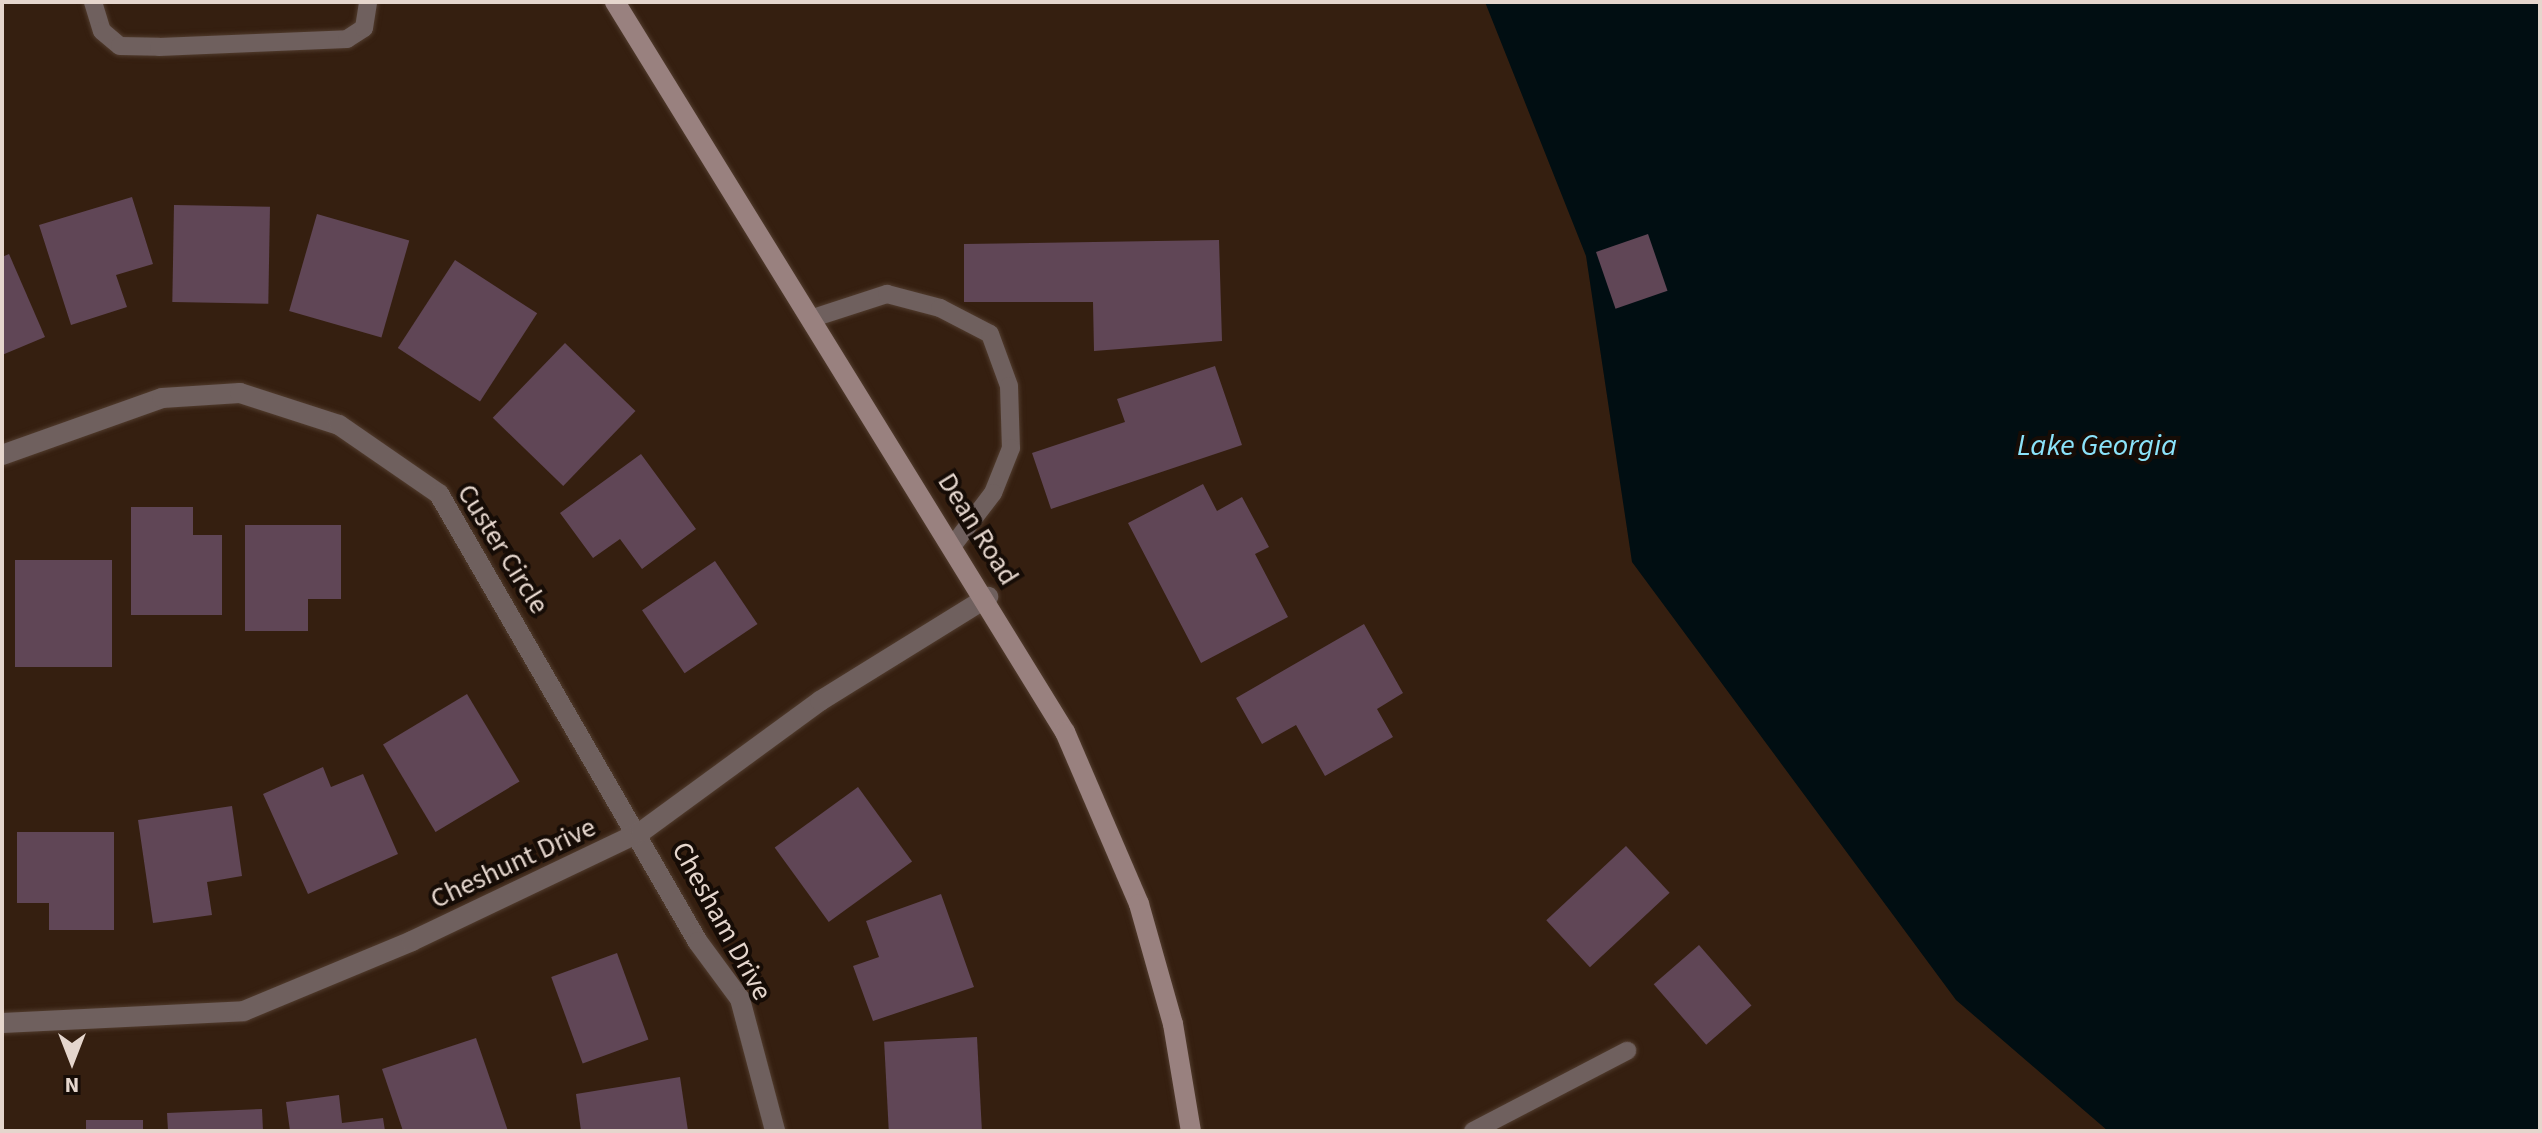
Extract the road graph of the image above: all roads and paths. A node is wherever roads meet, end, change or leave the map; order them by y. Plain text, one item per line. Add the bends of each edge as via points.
1 (93, 2) edge
2 (368, 2) edge
3 (615, 2) edge
4 (813, 318) junction
5 (2, 455) edge
6 (954, 544) junction
7 (988, 597) junction
8 (641, 832) junction
9 (2, 1023) edge
10 (1627, 1051) dead end
11 (775, 1131) edge
12 (1191, 1131) edge
13 (1473, 1131) edge

1 - 2 lane via 102,31 120,46 159,47 347,39 364,28
3 - 4 main road, Dean Road
4 - 6 main road, Dean Road
4 - 6 lane via 887,294 940,308 990,334 1009,386 1011,448 993,493
5 - 8 street, Custer Circle via 162,398 240,393 339,425 439,494
6 - 7 main road, Dean Road
7 - 8 street, Cheshunt Drive via 820,701
7 - 12 main road, Dean Road via 1077,755 1126,868 1173,1024
8 - 9 street, Cheshunt Drive via 244,1011
8 - 11 street, Chesham Drive via 698,942 740,999
10 - 13 lane via 1552,1084

